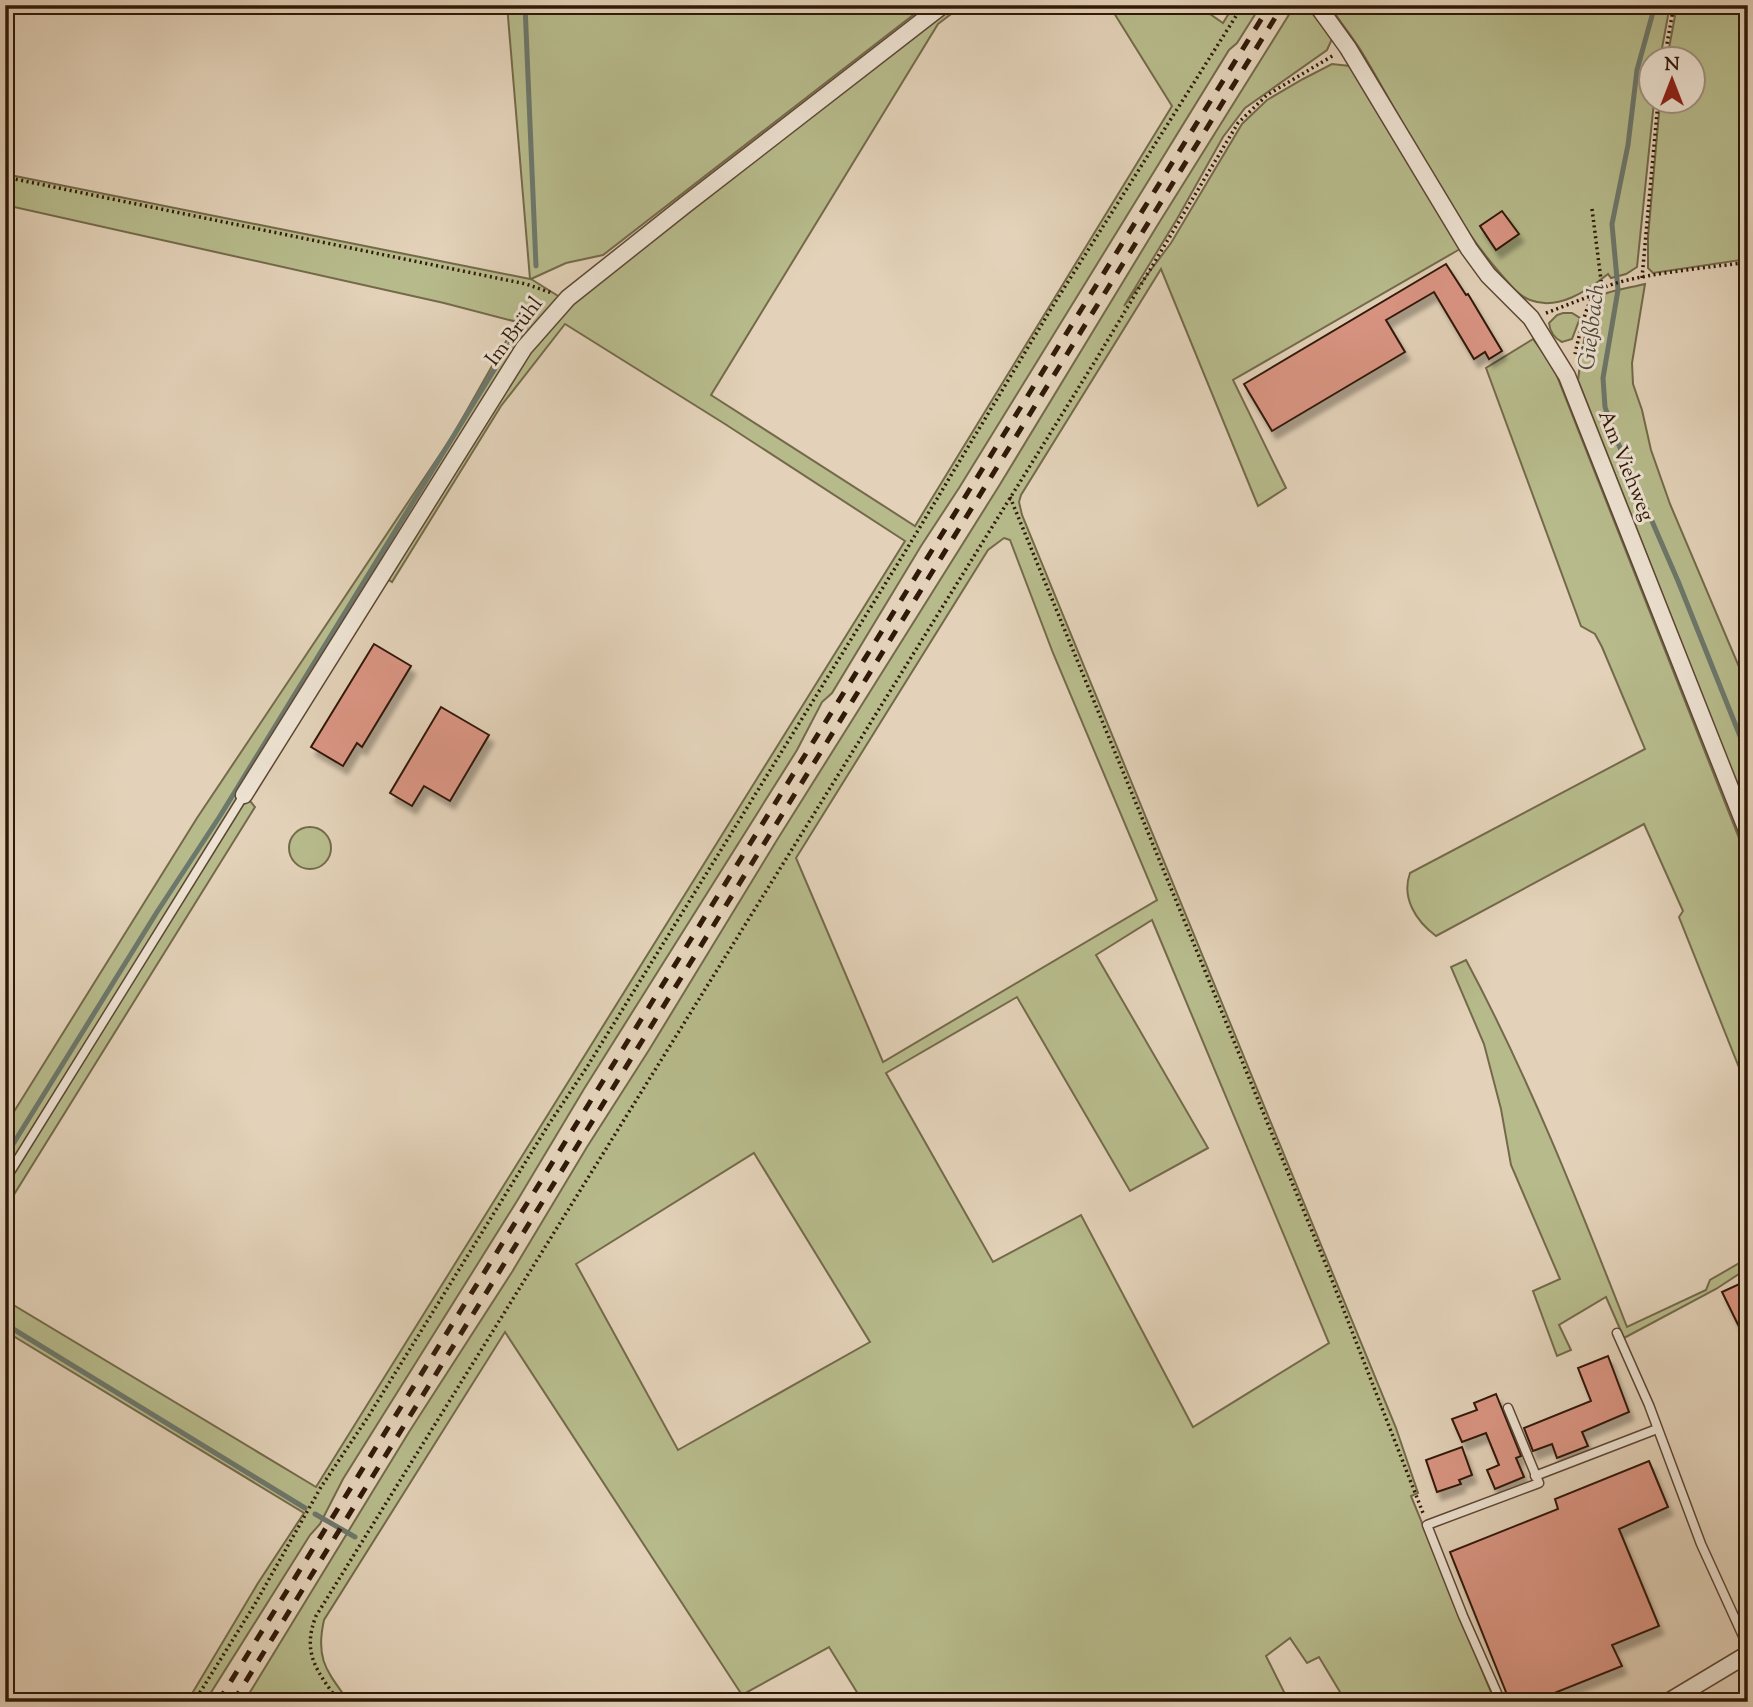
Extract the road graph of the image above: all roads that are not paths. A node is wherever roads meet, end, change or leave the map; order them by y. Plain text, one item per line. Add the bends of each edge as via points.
1 (943, 5) edge
2 (1317, 5) edge
3 (244, 795) joint
4 (1748, 833) edge
5 (5, 1180) edge
6 (1617, 1334) dead end
7 (1508, 1408) dead end
8 (1657, 1429) junction
9 (1535, 1476) junction
10 (1748, 1647) edge
11 (1748, 1654) edge
12 (1501, 1702) edge
13 (1668, 1702) edge

1 - 3 street, Im Brühl via 568,298 524,348
2 - 4 street, Am Viehweg via 1348,48 1469,249 1531,318 1567,376
3 - 5 lane
6 - 8 lane
7 - 9 lane
8 - 9 lane
8 - 10 lane via 1701,1544
9 - 12 lane via 1539,1483 1427,1525
11 - 13 street

